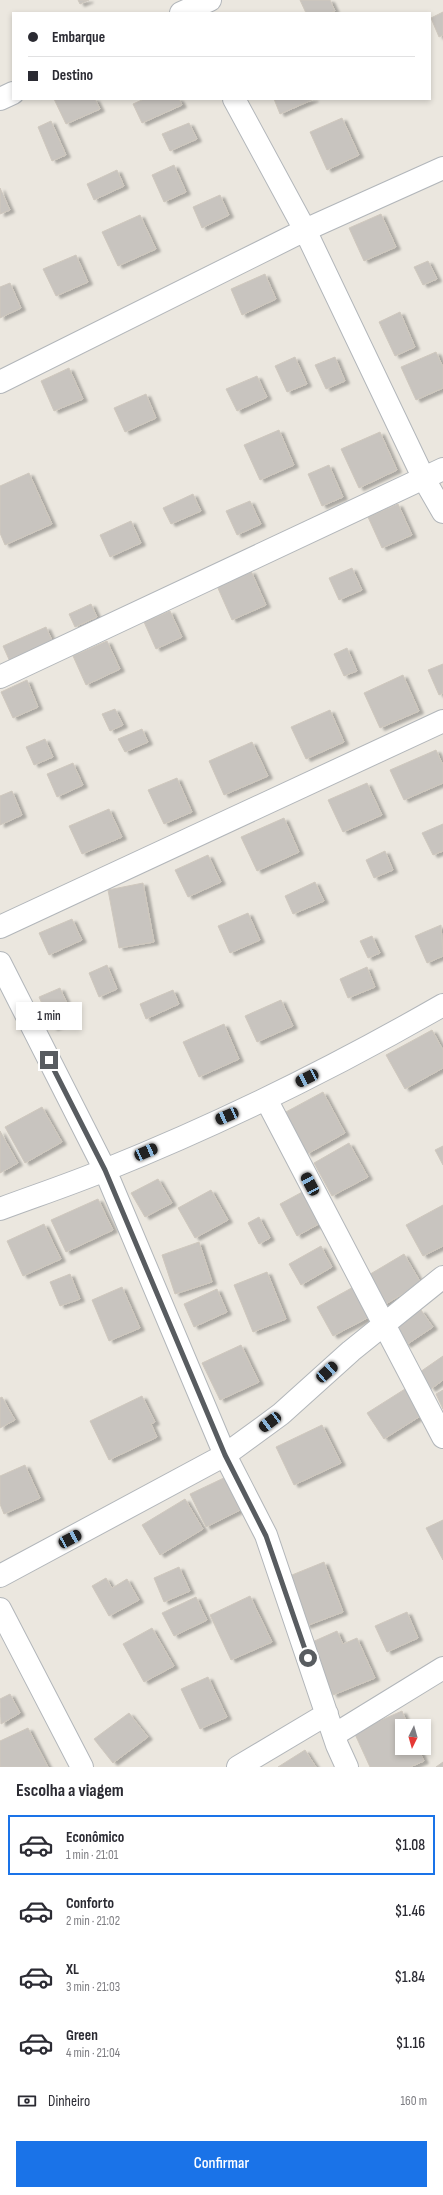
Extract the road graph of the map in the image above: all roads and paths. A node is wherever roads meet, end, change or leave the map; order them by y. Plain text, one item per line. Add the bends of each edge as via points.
1 (210, 0) edge
2 (184, 9) edge
3 (12, 93) edge
4 (0, 99) edge
5 (235, 100) edge
6 (443, 168) edge
7 (305, 230) junction
8 (0, 382) edge
9 (434, 474) edge
10 (443, 512) edge
11 (0, 677) edge
12 (443, 722) edge
13 (0, 927) edge
14 (0, 963) edge
15 (443, 1004) edge
16 (266, 1099) junction
17 (105, 1170) junction
18 (0, 1209) edge
19 (443, 1277) edge
20 (384, 1325) junction
21 (443, 1437) edge
22 (225, 1455) junction
23 (0, 1576) edge
24 (0, 1609) edge
25 (443, 1668) edge
26 (327, 1714) junction
27 (334, 1735) junction
28 (82, 1767) edge
29 (238, 1767) edge
30 (348, 1767) edge

1 - 2 street
3 - 4 street
5 - 7 street
6 - 7 street
7 - 8 street
7 - 9 street
9 - 10 street
9 - 11 street
12 - 13 street
14 - 17 street
15 - 16 street via 376,1043
16 - 17 street
16 - 20 street
17 - 18 street
17 - 22 street
19 - 20 street
20 - 21 street
20 - 22 street via 280,1414
22 - 23 street
22 - 26 street via 266,1536
24 - 28 street
25 - 27 street
26 - 27 street
26 - 29 street
27 - 30 street

